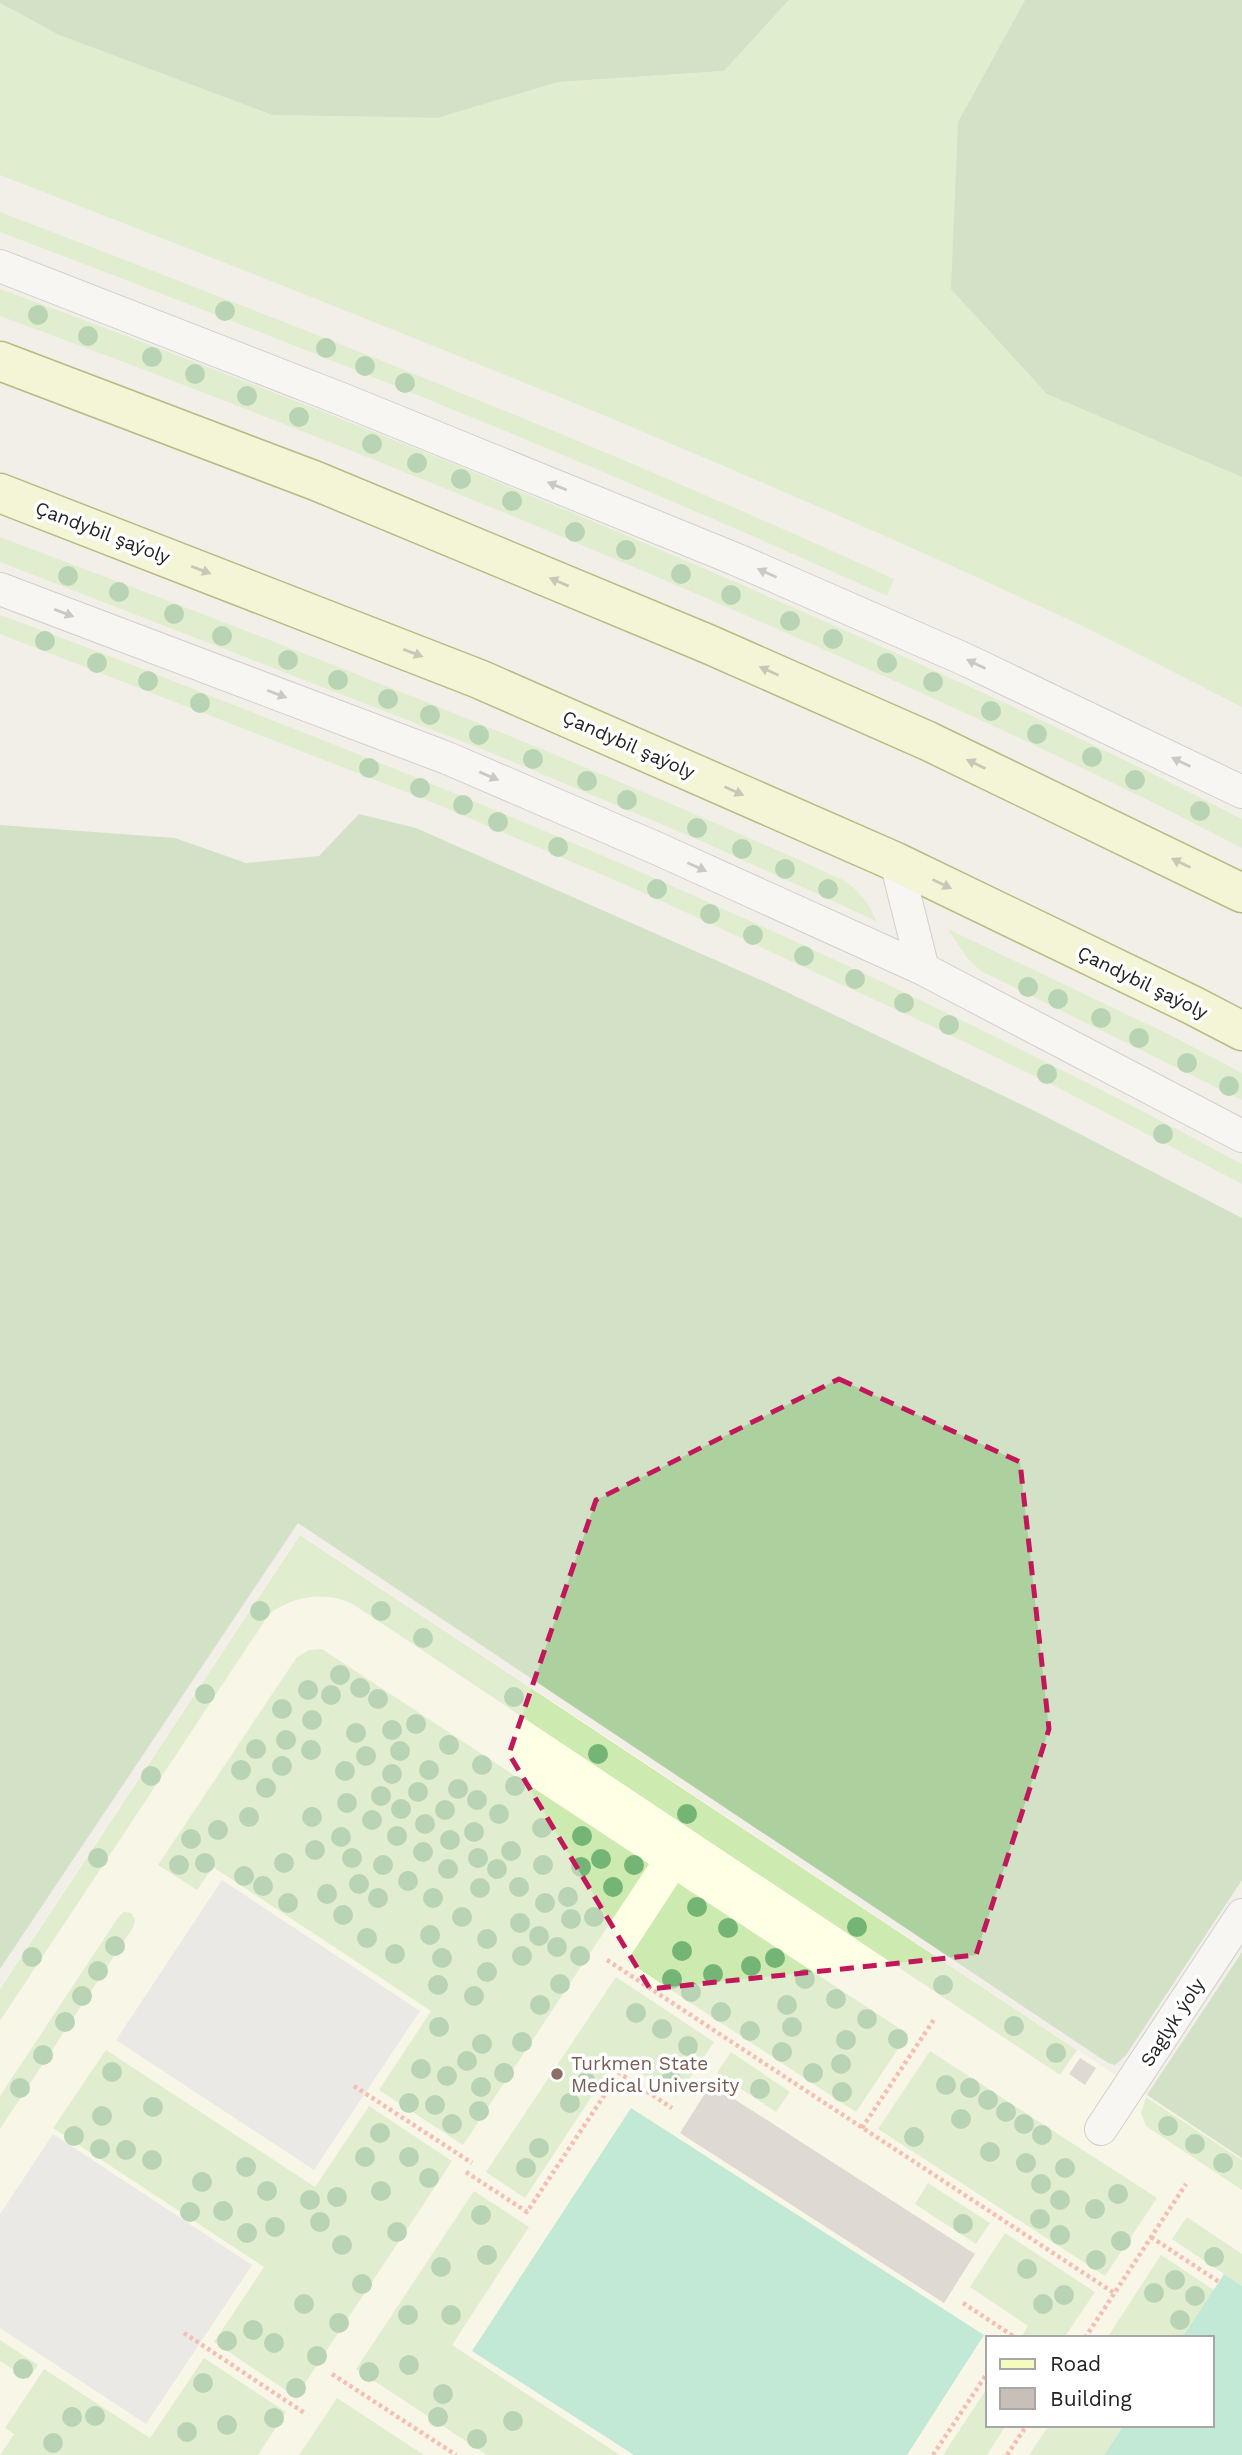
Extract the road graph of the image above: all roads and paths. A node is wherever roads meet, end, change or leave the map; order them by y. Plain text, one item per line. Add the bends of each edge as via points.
1 (0, 267) edge
2 (0, 361) edge
3 (0, 493) edge
4 (0, 589) edge
5 (1242, 792) edge
6 (896, 862) junction
7 (1242, 893) edge
8 (923, 969) junction
9 (1242, 1031) edge
10 (1242, 1136) edge
11 (1242, 1915) edge
12 (607, 1960) dead end
13 (935, 2018) dead end
14 (354, 2086) dead end
15 (672, 2108) dead end
16 (862, 2128) junction
17 (1101, 2129) dead end
18 (472, 2163) dead end
19 (466, 2172) dead end
20 (1186, 2184) dead end
21 (1151, 2237) junction
22 (1219, 2282) dead end
23 (1114, 2293) junction
24 (963, 2303) dead end
25 (184, 2333) dead end
26 (1013, 2336) edge
27 (1086, 2336) edge
28 (332, 2374) dead end
29 (986, 2375) edge
30 (306, 2414) dead end
31 (1026, 2427) edge
32 (456, 2455) edge
33 (933, 2455) edge
34 (1007, 2455) edge

5 -> 1 street via 964,659 735,559
7 -> 2 main road via 928,741 708,644 316,481
3 -> 6 main road, Çandybil şaýoly via 479,679
4 -> 8 street via 447,758
6 - 8 street
6 -> 9 main road, Çandybil şaýoly
8 - 10 street
11 - 17 street, Saglyk ýoly
12 - 16 path
13 - 16 path
14 - 18 path
15 - 19 path via 619,2073 527,2212
16 - 23 path
20 - 21 path
21 - 22 path
21 - 23 path
23 - 27 path
24 - 26 path
25 - 30 path
28 - 32 path
29 - 33 path
31 - 34 path

